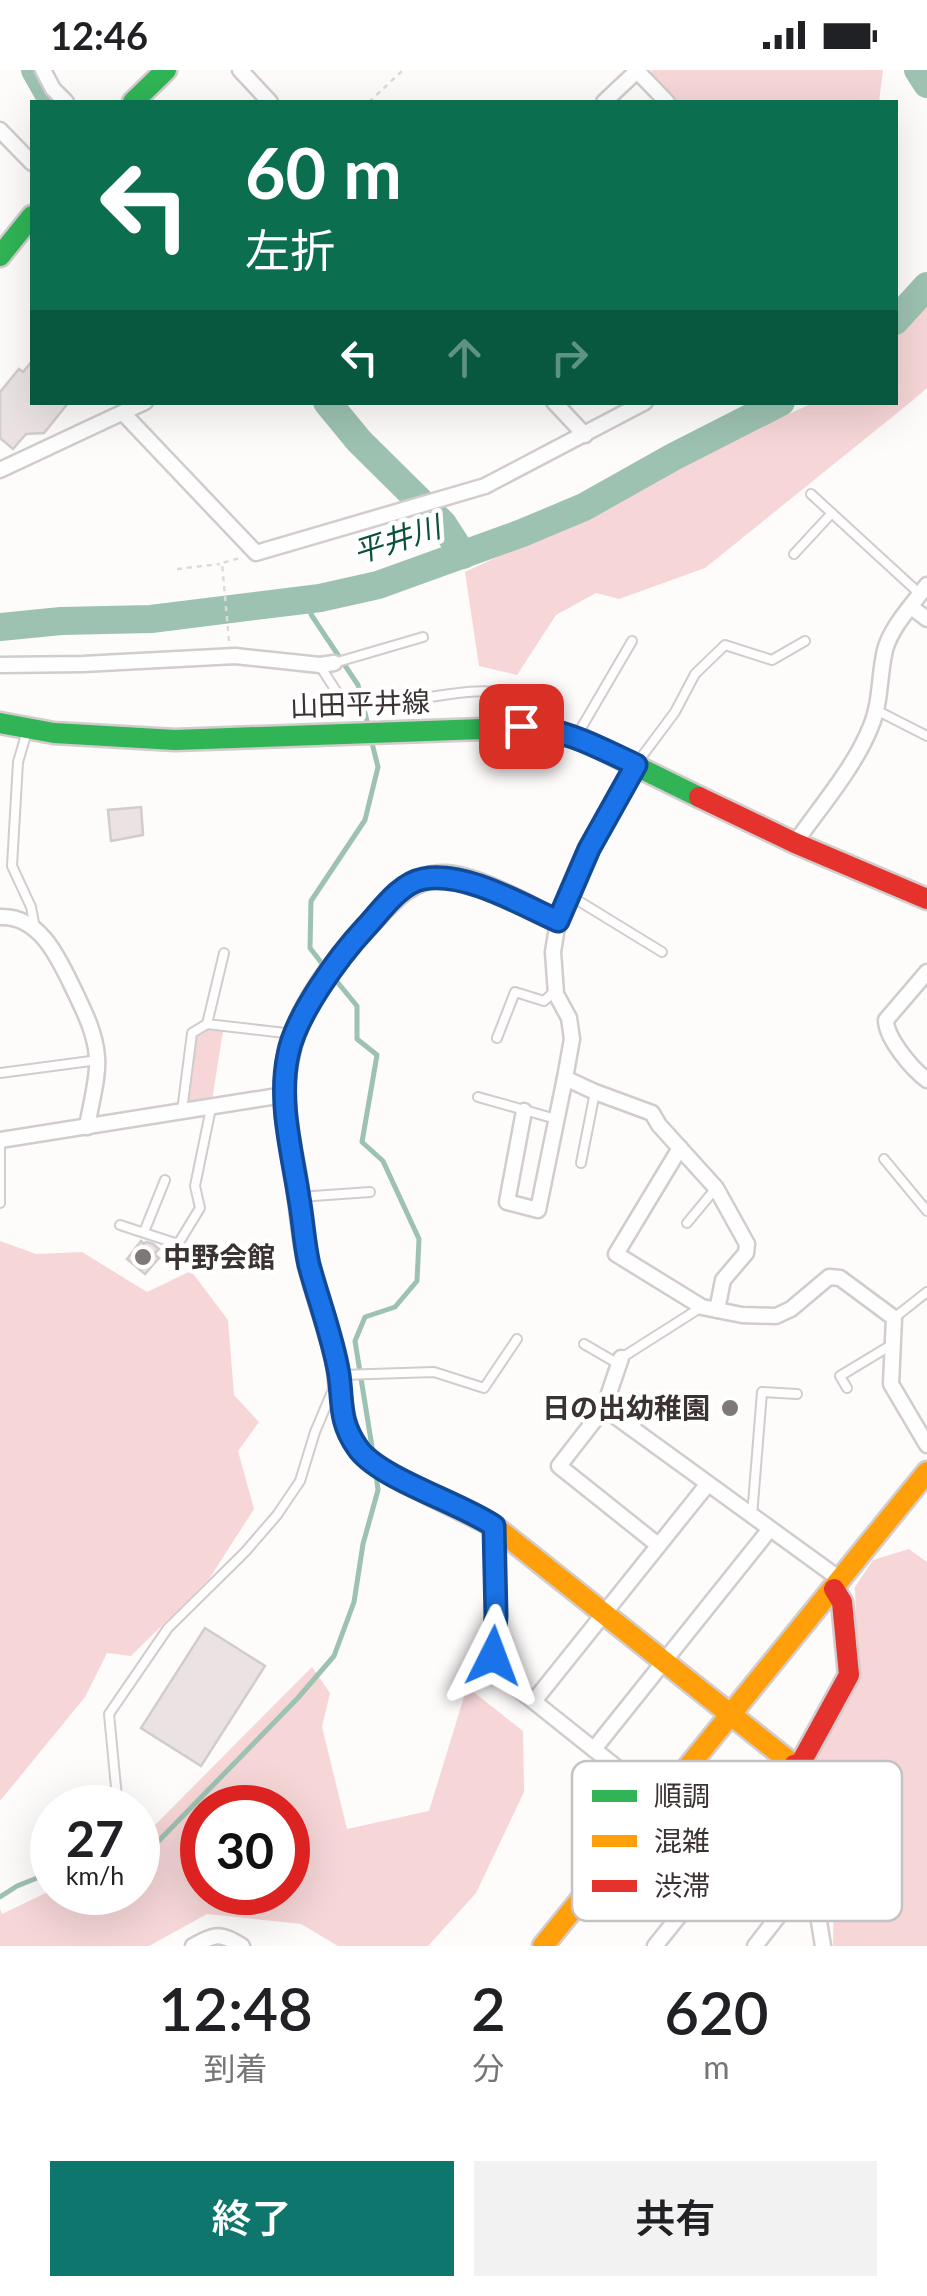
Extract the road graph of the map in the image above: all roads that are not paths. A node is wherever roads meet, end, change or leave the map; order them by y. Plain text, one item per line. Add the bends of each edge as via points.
1 (43, 70) edge
2 (166, 70) edge
3 (240, 70) edge
4 (637, 70) edge
5 (64, 100) edge
6 (135, 100) edge
7 (268, 100) edge
8 (606, 100) edge
9 (664, 100) edge
10 (0, 130) edge
11 (30, 161) edge
12 (30, 218) edge
13 (0, 256) edge
14 (138, 405) edge
15 (557, 405) edge
16 (640, 405) edge
17 (123, 413) junction
18 (585, 435) junction
19 (0, 470) edge
20 (810, 494) dead end
21 (832, 512) junction
22 (794, 554) dead end
23 (919, 595) edge
24 (927, 619) edge
25 (423, 637) dead end
26 (632, 641) dead end
27 (805, 641) dead end
28 (326, 664) junction
29 (0, 665) edge
30 (876, 710) junction
31 (0, 723) edge
32 (28, 728) junction
33 (572, 735) junction
34 (927, 736) edge
35 (636, 765) junction
36 (795, 843) junction
37 (569, 895) junction
38 (927, 899) edge
39 (0, 916) edge
40 (558, 921) junction
41 (36, 930) junction
42 (662, 952) dead end
43 (224, 953) dead end
44 (927, 972) edge
45 (556, 990) junction
46 (207, 1024) junction
47 (294, 1034) junction
48 (497, 1038) dead end
49 (98, 1060) junction
50 (0, 1073) edge
51 (566, 1078) junction
52 (927, 1080) edge
53 (595, 1092) junction
54 (284, 1095) junction
55 (478, 1097) dead end
56 (212, 1107) junction
57 (182, 1111) junction
58 (524, 1111) junction
59 (558, 1120) junction
60 (86, 1127) junction
61 (0, 1141) edge
62 (680, 1148) junction
63 (884, 1160) dead end
64 (581, 1163) dead end
65 (165, 1180) dead end
66 (716, 1188) junction
67 (370, 1192) dead end
68 (299, 1197) junction
69 (0, 1203) edge
70 (927, 1211) edge
71 (687, 1223) dead end
72 (120, 1225) dead end
73 (144, 1232) junction
74 (927, 1292) edge
75 (709, 1309) junction
76 (894, 1318) junction
77 (517, 1339) dead end
78 (584, 1344) dead end
79 (893, 1344) junction
80 (621, 1358) junction
81 (834, 1366) dead end
82 (339, 1375) junction
83 (840, 1376) junction
84 (848, 1388) dead end
85 (797, 1394) dead end
86 (604, 1408) junction
87 (927, 1445) edge
88 (927, 1472) edge
89 (707, 1484) junction
90 (752, 1516) junction
91 (494, 1526) junction
92 (770, 1529) junction
93 (658, 1546) junction
94 (837, 1584) junction
95 (604, 1614) junction
96 (664, 1661) junction
97 (534, 1701) junction
98 (732, 1714) junction
99 (594, 1749) junction
100 (609, 1761) edge
101 (695, 1761) edge
102 (789, 1761) edge
103 (802, 1761) edge
104 (116, 1785) edge
105 (572, 1911) edge
106 (675, 1921) edge
107 (774, 1921) edge
108 (820, 1921) edge
109 (193, 1946) edge
110 (242, 1946) edge
111 (543, 1946) edge
112 (655, 1946) edge
113 (755, 1946) edge
114 (823, 1946) edge

1 - 5 street
2 - 6 street
3 - 7 street
4 - 8 street
4 - 9 street
10 - 11 street
12 - 13 street
14 - 17 street
15 - 18 street
16 - 18 street
17 - 18 street via 256,552 485,486
17 - 19 street
20 - 21 lane
21 - 22 lane
21 - 23 lane
23 - 24 street
23 - 30 street via 886,646
25 - 28 lane
26 - 33 lane
27 - 35 lane via 772,660 725,645 694,674
28 - 29 street via 235,656
28 - 33 lane via 342,700 500,692 547,712
30 - 34 lane
30 - 36 street via 855,756
31 - 32 street, 山田平井線
32 - 33 street, 山田平井線 via 175,740 521,726
32 - 41 lane via 18,762 12,866
33 - 35 street, 山田平井線
35 - 36 street, 山田平井線
35 - 37 street
36 - 38 street, 山田平井線
37 - 40 street
37 - 42 lane
39 - 41 street
40 - 45 street
40 - 47 street via 448,876 418,879 354,940
41 - 49 street via 55,950 90,1025
43 - 46 lane
44 - 52 street via 886,1020 886,1029
45 - 48 lane via 544,1001 514,992
45 - 51 street via 572,1039
46 - 47 lane
46 - 57 lane via 192,1033
47 - 54 street
49 - 50 lane
49 - 60 street
51 - 53 street
51 - 59 street
53 - 62 street via 652,1113
53 - 64 lane
54 - 56 street
54 - 68 street
55 - 58 lane
56 - 57 street
56 - 73 lane via 195,1186 200,1208 178,1244
57 - 60 street
58 - 59 lane
58 - 59 street via 507,1202 538,1210
60 - 61 street
61 - 69 lane
62 - 66 street
62 - 75 street via 616,1254
63 - 70 lane
65 - 73 lane
66 - 71 lane
66 - 75 street via 747,1244
67 - 68 lane
68 - 82 street
72 - 73 lane
74 - 76 lane
75 - 76 street via 776,1316 830,1277
75 - 80 lane
76 - 79 street
77 - 82 lane via 484,1388 434,1372
78 - 80 lane via 615,1362
79 - 83 lane
79 - 87 street via 891,1384
80 - 86 street
81 - 83 lane
82 - 91 street via 342,1416 368,1461
82 - 104 lane via 300,1481 278,1515 168,1628 109,1714
83 - 84 lane
85 - 90 lane via 762,1392
86 - 89 street
86 - 93 street via 559,1466
88 - 94 street
89 - 90 street
89 - 93 street
90 - 92 street
91 - 95 street
91 - 97 street via 493,1656 502,1676
92 - 94 street
92 - 96 street
93 - 95 street
94 - 98 street
94 - 103 street via 850,1675
95 - 96 street
95 - 97 street
96 - 98 street
96 - 99 street
97 - 99 street
98 - 101 street
98 - 102 street
99 - 100 street
105 - 111 street
106 - 112 street
107 - 113 street
108 - 114 street
109 - 110 street via 224,1935

